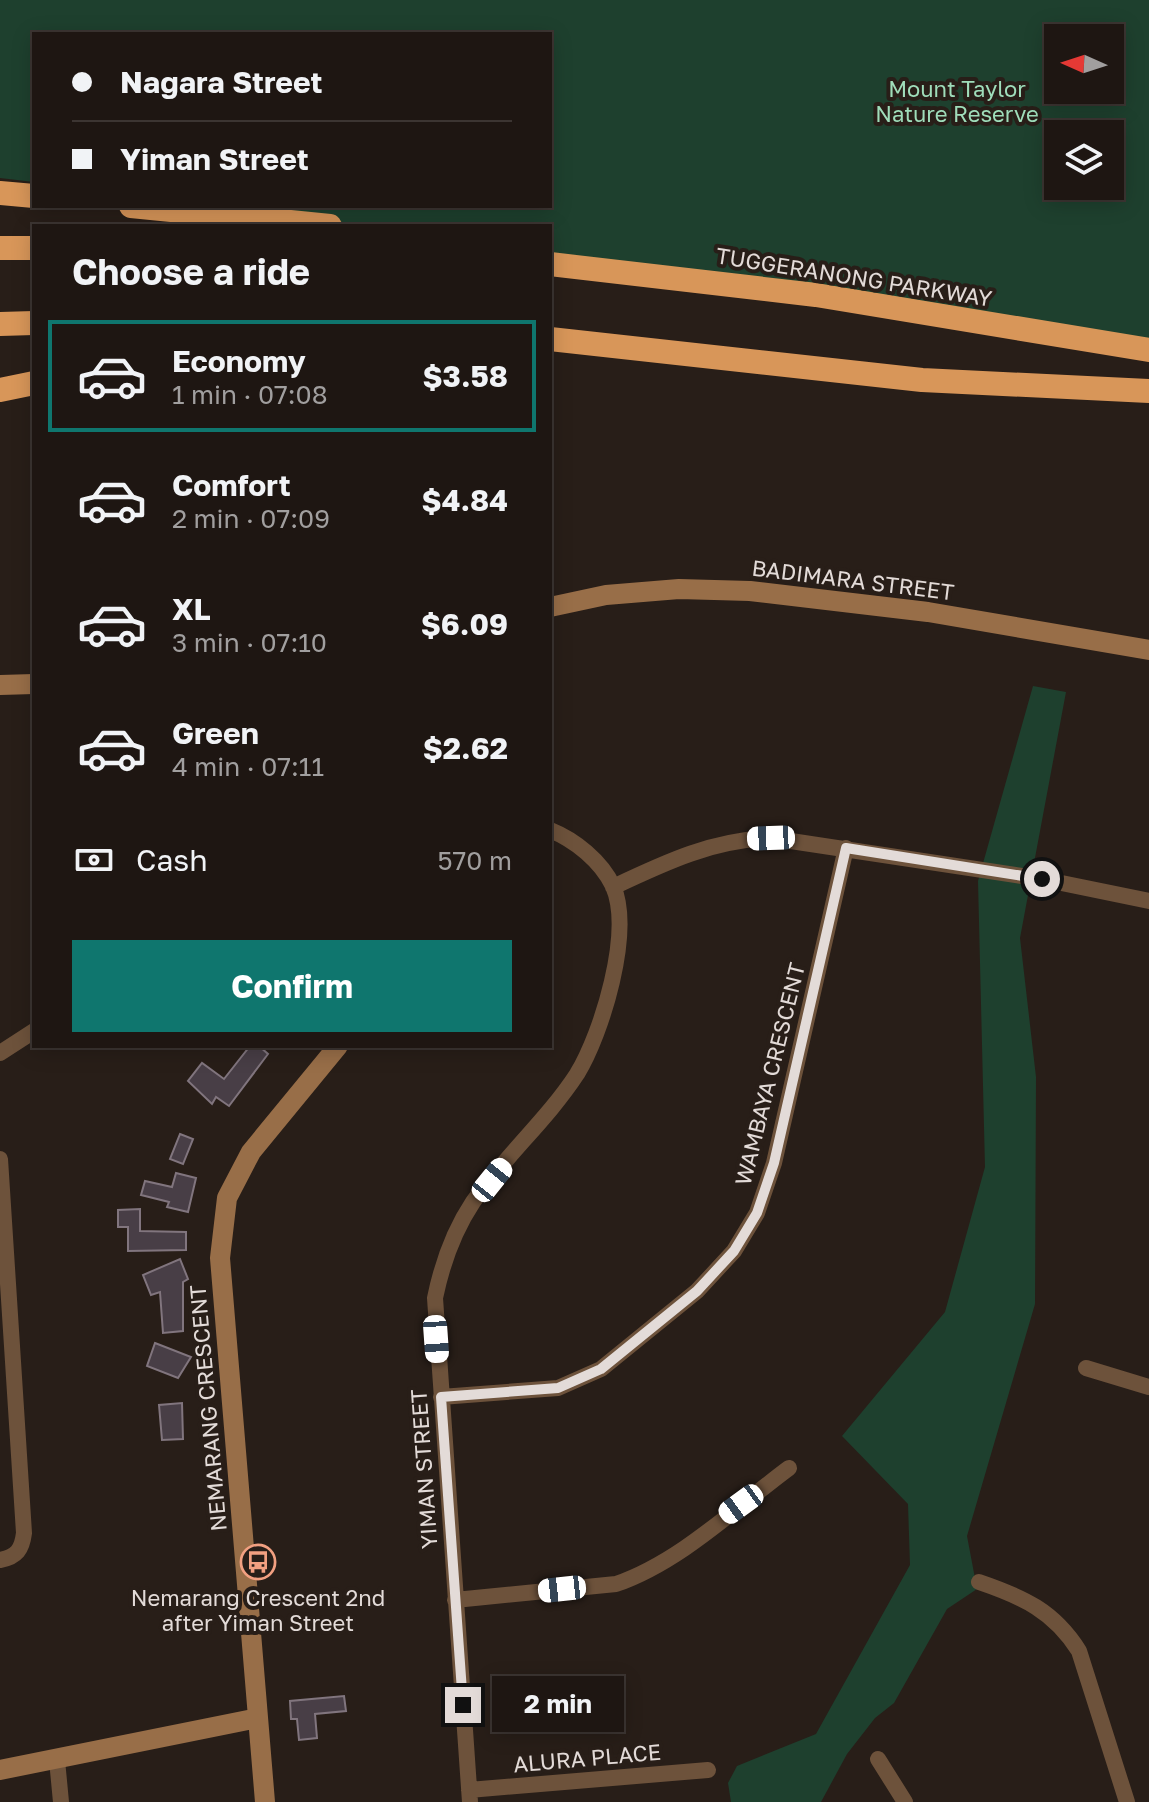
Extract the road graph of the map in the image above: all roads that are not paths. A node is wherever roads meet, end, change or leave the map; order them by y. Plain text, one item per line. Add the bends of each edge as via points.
1 (0, 193) edge
2 (32, 196) edge
3 (151, 208) edge
4 (310, 224) edge
5 (0, 248) edge
6 (32, 248) edge
7 (552, 249) edge
8 (552, 264) edge
9 (743, 285) junction
10 (32, 323) edge
11 (0, 324) edge
12 (552, 339) edge
13 (657, 350) junction
14 (1149, 350) edge
15 (552, 353) edge
16 (32, 383) edge
17 (0, 390) edge
18 (1149, 391) edge
19 (552, 607) edge
20 (1149, 650) edge
21 (32, 684) edge
22 (0, 685) edge
23 (552, 831) edge
24 (846, 848) junction
25 (613, 887) junction
26 (1149, 901) edge
27 (32, 1032) edge
28 (336, 1048) edge
29 (0, 1053) edge
30 (0, 1159) edge
31 (1086, 1368) dead end
32 (1149, 1387) edge
33 (441, 1397) junction
34 (789, 1468) dead end
35 (0, 1560) edge
36 (979, 1582) dead end
37 (455, 1600) junction
38 (258, 1725) junction
39 (878, 1759) dead end
40 (57, 1760) junction
41 (0, 1770) edge
42 (708, 1770) dead end
43 (470, 1796) edge
44 (61, 1802) edge
45 (265, 1802) edge
46 (905, 1802) edge
47 (1127, 1802) edge

1 - 2 highway
3 - 4 highway
5 - 6 highway
7 - 9 highway via 700,267
8 - 9 highway, TUGGERANONG PARKWAY
9 - 14 highway, TUGGERANONG PARKWAY
10 - 11 highway
12 - 13 highway
13 - 15 highway
13 - 18 highway via 922,380
16 - 17 highway
19 - 20 street, BADIMARA STREET via 606,595 679,589 750,591 928,612
21 - 22 street
23 - 25 street via 582,849
24 - 25 street via 771,838 735,841 692,850
24 - 26 street
24 - 33 street, WAMBAYA CRESCENT via 774,1163 743,1240 697,1291 586,1378 538,1391
25 - 33 street, YIMAN STREET via 619,919 615,961 586,1058 474,1201 447,1252 434,1310
27 - 29 street
28 - 38 street, NEMARANG CRESCENT via 251,1152 227,1198 221,1243
30 - 35 street via 24,1533 22,1548
31 - 32 street
33 - 37 street, YIMAN STREET
34 - 37 street via 635,1577 616,1584
36 - 47 street via 1036,1604 1068,1633 1079,1651
37 - 43 street, YIMAN STREET
38 - 40 street
38 - 45 street, NEMARANG CRESCENT
39 - 46 street
40 - 41 street
40 - 44 street
42 - 43 street, ALURA PLACE

